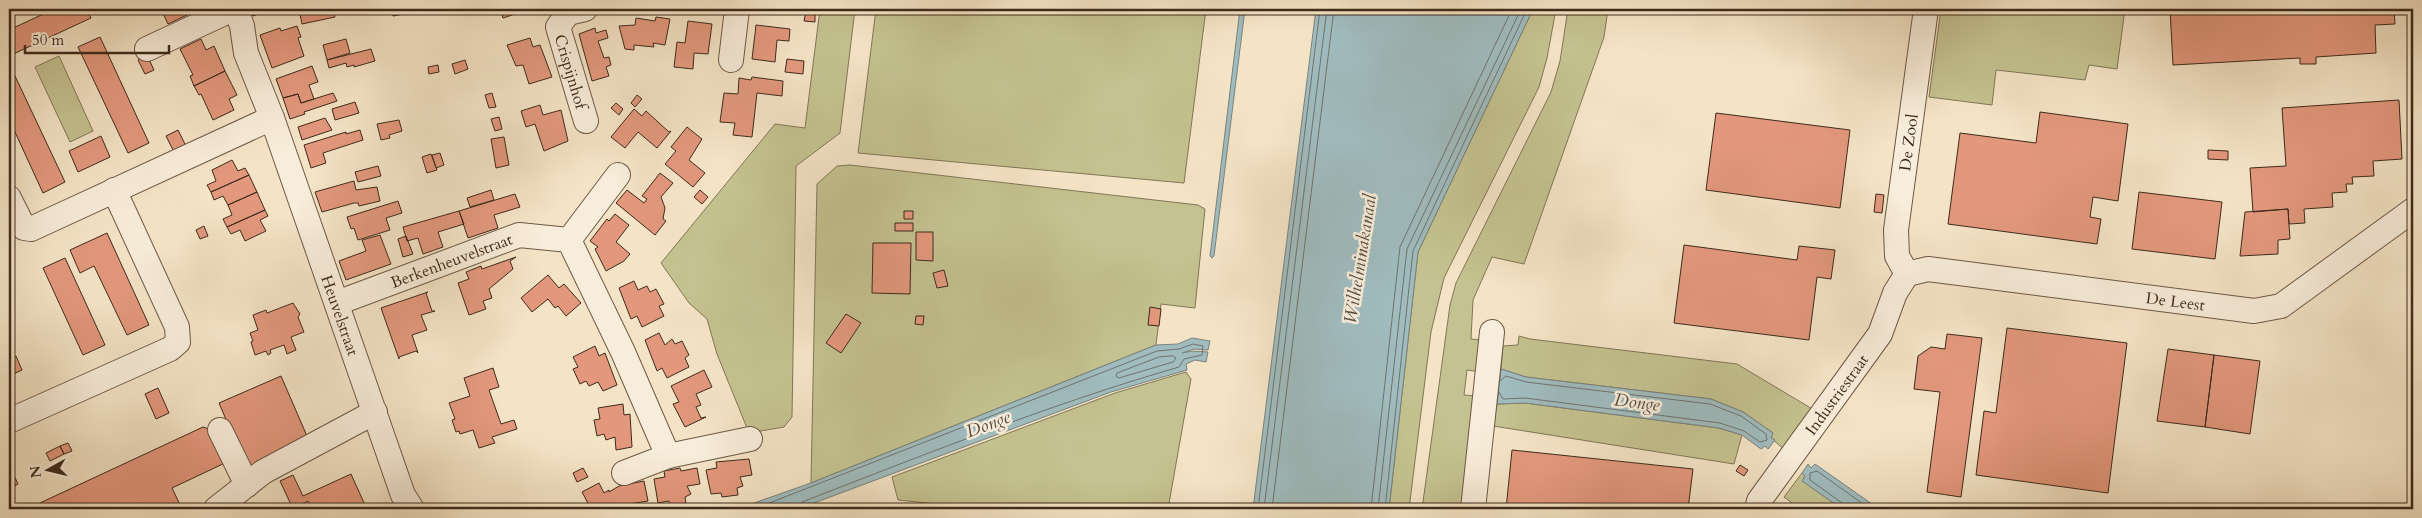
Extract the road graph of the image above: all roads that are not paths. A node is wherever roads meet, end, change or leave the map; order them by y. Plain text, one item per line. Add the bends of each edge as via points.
1 (234, 9) edge
2 (585, 9) edge
3 (737, 9) edge
4 (1926, 9) edge
5 (148, 49) dead end
6 (731, 60) dead end
7 (272, 118) junction
8 (586, 121) dead end
9 (618, 175) dead end
10 (114, 190) junction
11 (9, 198) edge
12 (2413, 210) edge
13 (569, 240) junction
14 (1907, 274) junction
15 (337, 303) junction
16 (1492, 332) dead end
17 (375, 412) junction
18 (9, 421) edge
19 (220, 430) dead end
20 (750, 438) dead end
21 (668, 456) junction
22 (624, 473) dead end
23 (247, 485) junction
24 (216, 509) edge
25 (412, 509) edge
26 (1473, 509) edge
27 (1757, 509) edge

1 - 5 street
1 - 7 street, Heuvelstraat via 242,26 246,53
2 - 8 street, Crispijnhof via 568,13 558,27
3 - 6 street
4 - 14 street, De Zool via 1896,230 1896,256
7 - 10 street
7 - 15 street, Heuvelstraat
9 - 13 street
10 - 11 street via 31,228 24,228
10 - 18 street via 177,328 178,342 170,349
12 - 14 street, De Leest via 2281,306 2254,311 1928,270
13 - 15 street, Berkenheuvelstraat via 519,235
13 - 21 street
14 - 27 street, Industriestraat via 1894,292 1880,334
15 - 17 street, Heuvelstraat
16 - 26 street
17 - 23 street via 263,472
17 - 25 street, Heuvelstraat via 403,495
19 - 23 street
20 - 21 street
21 - 22 street
23 - 24 street

